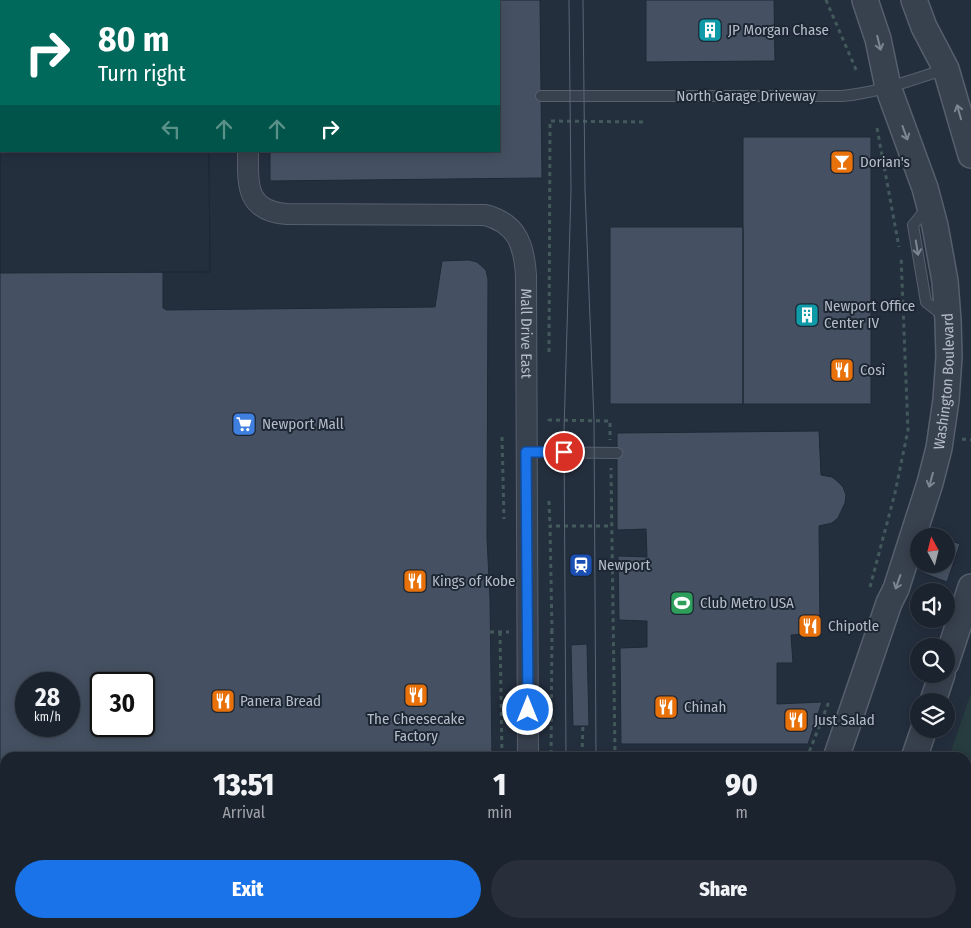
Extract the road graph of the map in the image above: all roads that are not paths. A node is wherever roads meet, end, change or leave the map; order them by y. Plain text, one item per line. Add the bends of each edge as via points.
1 (865, 0) edge
2 (914, 0) edge
3 (946, 69) junction
4 (888, 87) junction
5 (541, 96) dead end
6 (248, 152) edge
7 (971, 155) edge
8 (526, 452) junction
9 (614, 453) road end
10 (971, 587) edge
11 (965, 627) edge
12 (955, 645) edge
13 (921, 738) edge
14 (528, 752) edge
15 (838, 752) edge
16 (916, 752) edge

1 -> 4 street, Washington Boulevard via 878,39
2 - 3 street
3 - 4 lane, North Garage Driveway
7 -> 3 street
4 - 5 lane, North Garage Driveway via 842,96
4 -> 15 street, Washington Boulevard via 930,206 942,262 948,320 946,400 930,483
6 - 8 street, Mall Drive East via 249,188 253,198 258,205 276,213 485,214 505,223 513,231 523,251 526,275
8 - 9 lane
8 - 14 street, Mall Drive East
10 - 11 street
11 - 12 street
13 - 16 street

